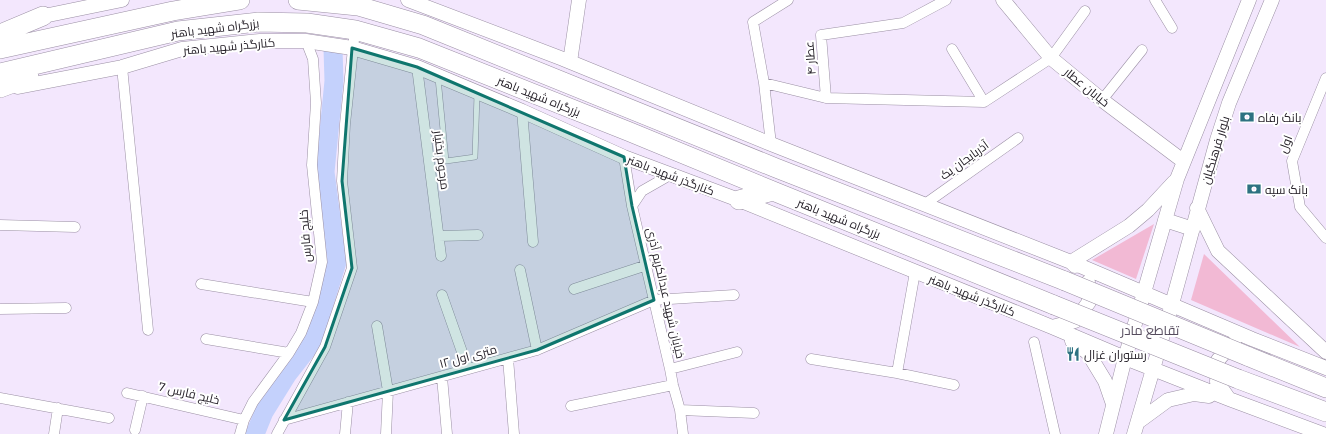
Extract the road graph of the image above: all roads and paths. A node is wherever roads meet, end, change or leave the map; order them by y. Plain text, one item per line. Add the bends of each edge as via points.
1 (122, 0) edge
2 (240, 0) edge
3 (298, 0) edge
4 (579, 0) edge
5 (788, 0) edge
6 (946, 0) edge
7 (1003, 0) edge
8 (1155, 0) edge
9 (1249, 0) edge
10 (1272, 0) edge
11 (419, 3) edge
12 (1085, 11) dead end
13 (43, 16) junction
14 (0, 25) edge
15 (1172, 28) dead end
16 (0, 34) edge
17 (354, 39) junction
18 (306, 41) junction
19 (116, 46) junction
20 (478, 46) junction
21 (952, 49) dead end
22 (0, 50) edge
23 (1142, 50) dead end
24 (1051, 58) junction
25 (566, 60) junction
26 (517, 64) junction
27 (122, 67) junction
28 (417, 67) junction
29 (0, 73) edge
30 (437, 76) junction
31 (1326, 78) edge
32 (764, 83) junction
33 (0, 89) edge
34 (477, 93) junction
35 (826, 98) junction
36 (1102, 100) junction
37 (984, 102) junction
38 (522, 111) junction
39 (1018, 138) dead end
40 (771, 144) junction
41 (624, 157) junction
42 (1183, 161) junction
43 (670, 175) junction
44 (1177, 179) junction
45 (773, 192) junction
46 (739, 200) junction
47 (925, 204) junction
48 (632, 206) junction
49 (1197, 208) junction
50 (1164, 220) junction
51 (0, 224) edge
52 (75, 227) dead end
53 (1193, 229) junction
54 (478, 234) dead end
55 (439, 236) junction
56 (1326, 238) edge
57 (533, 242) dead end
58 (441, 256) dead end
59 (1071, 262) junction
60 (647, 265) junction
61 (520, 270) dead end
62 (915, 272) junction
63 (201, 284) dead end
64 (574, 289) dead end
65 (1144, 294) junction
66 (442, 295) dead end
67 (734, 296) dead end
68 (654, 300) junction
69 (313, 302) junction
70 (1172, 304) junction
71 (66, 308) dead end
72 (0, 309) edge
73 (377, 326) dead end
74 (1052, 327) junction
75 (148, 330) dead end
76 (206, 339) dead end
77 (1034, 342) dead end
78 (1250, 348) junction
79 (537, 350) junction
80 (737, 352) dead end
81 (1326, 352) edge
82 (289, 353) junction
83 (508, 358) junction
84 (1125, 358) junction
85 (811, 359) dead end
86 (670, 368) junction
87 (1326, 368) edge
88 (468, 369) junction
89 (1153, 369) junction
90 (897, 373) junction
91 (442, 377) junction
92 (673, 384) junction
93 (954, 384) dead end
94 (1326, 388) edge
95 (388, 391) junction
96 (127, 393) dead end
97 (143, 396) junction
98 (0, 398) edge
99 (1230, 399) junction
100 (348, 402) junction
101 (1113, 405) junction
102 (571, 406) dead end
103 (58, 408) junction
104 (680, 410) junction
105 (1326, 412) edge
106 (754, 413) dead end
107 (109, 418) dead end
108 (244, 420) junction
109 (284, 420) junction
110 (1136, 428) edge
111 (135, 430) dead end
112 (54, 434) edge
113 (240, 434) edge
114 (277, 434) edge
115 (346, 434) edge
116 (386, 434) edge
117 (447, 434) edge
118 (514, 434) edge
119 (683, 434) edge
120 (1054, 434) edge
121 (1106, 434) edge
122 (1323, 434) edge

1 - 13 main road
2 - 22 highway, بزرگراه شهید باهنر via 173,11
3 - 20 highway, بزرگراه شهید باهنر via 358,6 423,25
4 - 25 main road
5 - 32 street via 753,22
6 - 35 street, عطار ۴ via 903,23 821,35
7 - 24 main road, خیابان عطار
8 - 15 street
9 - 42 main road, بلوار فرهنگیان
10 - 49 main road, بلوار فرهنگیان via 1229,103
11 - 20 main road
11 - 25 main road
12 - 24 street
13 - 14 main road
13 - 16 highway
17 - 18 main road, کنارگذر شهید باهنر
17 - 19 highway, بزرگراه شهید باهنر via 307,23 258,22 178,32
17 - 28 main road, کنارگذر شهید باهنر
17 - 45 highway, بزرگراه شهید باهنر via 419,48
17 - 109 street via 342,181 352,268 325,348
18 - 27 main road, کنارگذر شهید باهنر via 260,41 182,49
18 - 69 street, خلیج فارس via 313,59 316,103 312,165 322,262
19 - 29 highway, بزرگراه شهید باهنر
19 - 33 highway
20 - 26 highway, بزرگراه شهید باهنر
21 - 37 street
23 - 36 street
24 - 36 main road, خیابان عطار
24 - 37 street
25 - 26 main road
25 - 40 main road
26 - 78 highway, بزرگراه شهید باهنر, bridge via 1065,281
27 - 33 main road, کنارگذر شهید باهنر
27 - 75 street
28 - 30 main road, کنارگذر شهید باهنر
28 - 55 street, مرحوم بختیار
30 - 34 main road, کنارگذر شهید باهنر
30 - 34 lane via 446,161 475,157
31 - 56 street, اول via 1292,161 1300,207
32 - 35 street, عطار ۴
32 - 40 street
34 - 38 main road, کنارگذر شهید باهنر
35 - 37 street
36 - 42 main road, خیابان عطار
38 - 41 main road, کنارگذر شهید باهنر
38 - 57 street
39 - 47 street, آذربایجان یک
40 - 47 main road
41 - 43 main road, کنارگذر شهید باهنر
41 - 48 street, خیابان شهید عبدالکریم آذری
42 - 44 main road, بلوار فرهنگیان
43 - 46 main road, کنارگذر شهید باهنر
43 - 48 street via 642,191
44 - 50 main road, بلوار فرهنگیان
44 - 59 main road via 1129,226
45 - 46 highway
45 - 105 highway, بزرگراه شهید باهنر, bridge
46 - 62 main road, کنارگذر شهید باهنر
47 - 59 main road
48 - 60 street, خیابان شهید عبدالکریم آذری
49 - 53 main road, بلوار فرهنگیان
49 - 81 main road via 1218,251
50 - 53 main road
50 - 65 main road, بلوار فرهنگیان
51 - 52 street
53 - 70 main road, بلوار فرهنگیان
54 - 55 street
55 - 58 street, مرحوم بختیار
59 - 65 main road
59 - 74 main road via 1088,279 1089,302 1075,322
60 - 64 street
60 - 68 street, خیابان شهید عبدالکریم آذری
61 - 79 street
62 - 74 main road, کنارگذر شهید باهنر
62 - 90 street
63 - 69 street
65 - 70 main road
65 - 84 main road, بلوار فرهنگیان
66 - 88 street
67 - 68 street
68 - 79 street, ۱۲ متری اول
68 - 86 street, خیابان شهید عبدالکریم آذری
69 - 82 street, خلیج فارس via 301,333
70 - 78 main road
70 - 89 main road, بلوار فرهنگیان
71 - 72 street
73 - 95 street
74 - 84 main road, کنارگذر شهید باهنر
74 - 101 main road via 1088,353 1105,381
76 - 82 street
77 - 120 street
78 - 87 main road
78 - 94 highway
78 - 99 main road via 1232,344 1218,360 1217,382
79 - 83 street, ۱۲ متری اول
80 - 86 street
82 - 108 street, خلیج فارس via 253,402
83 - 88 street, ۱۲ متری اول
83 - 118 street
84 - 89 main road, کنارگذر شهید باهنر
84 - 101 main road, بلوار فرهنگیان
85 - 90 street
86 - 92 street, خیابان شهید عبدالکریم آذری
88 - 91 street, ۱۲ متری اول
89 - 99 main road, کنارگذر شهید باهنر
89 - 110 main road, بلوار فرهنگیان
90 - 93 street
91 - 95 street, ۱۲ متری اول
91 - 117 street
92 - 102 street
92 - 104 street, خیابان شهید عبدالکریم آذری
95 - 100 street, ۱۲ متری اول
95 - 116 street
96 - 97 street, خلیج فارس 7
97 - 108 street, خلیج فارس 7
97 - 111 street
98 - 103 street
99 - 110 main road via 1194,394 1168,400
99 - 122 main road, کنارگذر شهید باهنر
100 - 109 street, ۱۲ متری اول
100 - 115 street
101 - 121 main road, بلوار فرهنگیان
103 - 107 street
103 - 112 street
104 - 106 street
104 - 119 street, خیابان شهید عبدالکریم آذری
108 - 113 street, خلیج فارس
109 - 114 street

